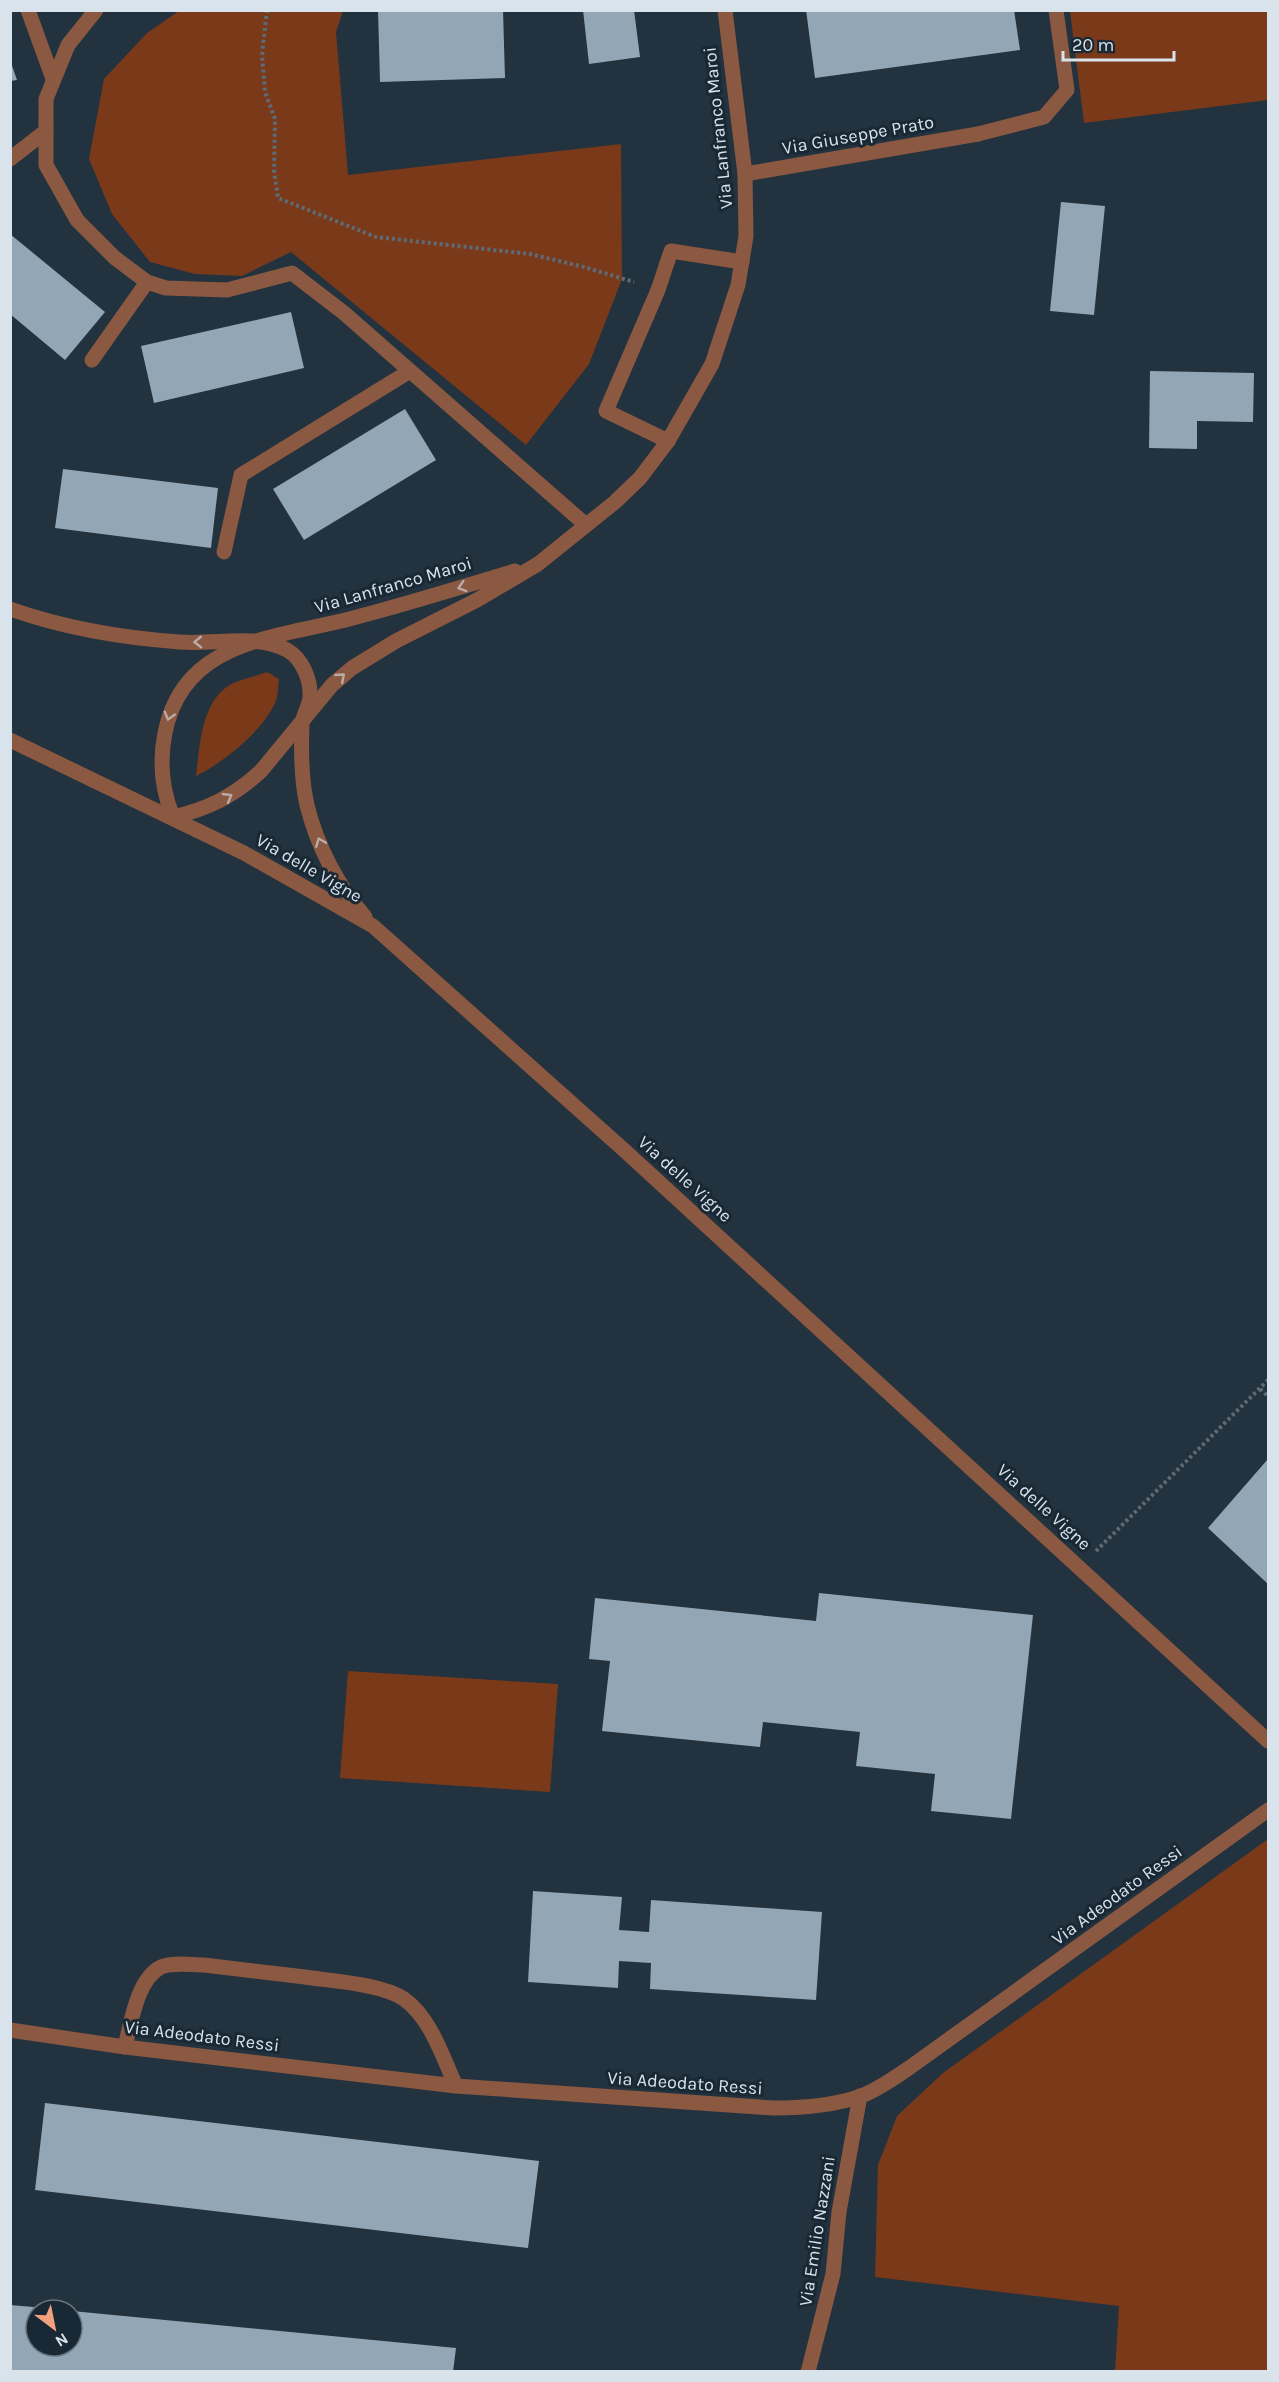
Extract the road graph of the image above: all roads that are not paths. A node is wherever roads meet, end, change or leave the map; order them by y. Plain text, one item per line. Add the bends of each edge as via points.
1 (28, 10) edge
2 (96, 10) edge
3 (725, 10) edge
4 (1056, 10) edge
5 (53, 79) junction
6 (46, 131) junction
7 (10, 159) edge
8 (745, 174) junction
9 (742, 262) junction
10 (147, 282) junction
11 (92, 360) dead end
12 (411, 371) junction
13 (668, 441) junction
14 (586, 525) junction
15 (224, 552) dead end
16 (538, 564) junction
17 (10, 609) edge
18 (256, 640) junction
19 (302, 721) junction
20 (10, 740) edge
21 (173, 817) junction
22 (373, 926) junction
23 (1269, 1741) edge
24 (1269, 1810) edge
25 (10, 2030) edge
26 (125, 2047) junction
27 (456, 2086) junction
28 (860, 2096) junction
29 (808, 2372) edge

1 - 5 street
2 - 5 street via 68,45
3 - 8 street, Via Lanfranco Maroi
4 - 8 street, Via Giuseppe Prato via 1067,90 1044,117 978,135
5 - 6 street via 46,99
6 - 7 street
6 - 10 street via 46,165 77,220 115,258
8 - 9 street, Via Lanfranco Maroi
9 - 13 street, Via Lanfranco Maroi via 731,311 712,364
9 - 13 street via 671,251 606,411
10 - 11 street
10 - 12 street via 166,288 226,290 292,273
12 - 14 street
12 - 15 street via 241,475
13 - 14 street, Via Lanfranco Maroi via 640,478
14 - 16 street, Via Lanfranco Maroi
16 -> 18 street, Via Lanfranco Maroi via 389,609
19 -> 16 street, Via Lanfranco Maroi via 332,685 372,654
18 -> 17 street, Via Lanfranco Maroi via 182,643 140,638 63,624
18 - 19 street, Via Lanfranco Maroi via 288,650 301,663 309,690
18 -> 21 street, Via Lanfranco Maroi via 207,664 191,677 172,705 163,743 162,781
21 -> 19 street, Via Lanfranco Maroi via 199,812 237,792 261,771
22 -> 19 street, Via Lanfranco Maroi via 339,882 313,824 303,784
20 - 21 street, Via delle Vigne
21 - 22 street, Via delle Vigne
22 - 23 street, Via delle Vigne via 624,1150
24 - 28 street, Via Adeodato Ressi via 937,2049
25 - 26 street, Via Adeodato Ressi
26 - 27 street, Via Adeodato Ressi
26 - 27 street via 135,2005 148,1979 162,1967 204,1965 315,1978 378,1989 404,1999 431,2034
27 - 28 street, Via Adeodato Ressi via 772,2108 799,2108
28 - 29 street, Via Emilio Nazzani via 839,2212 833,2274

